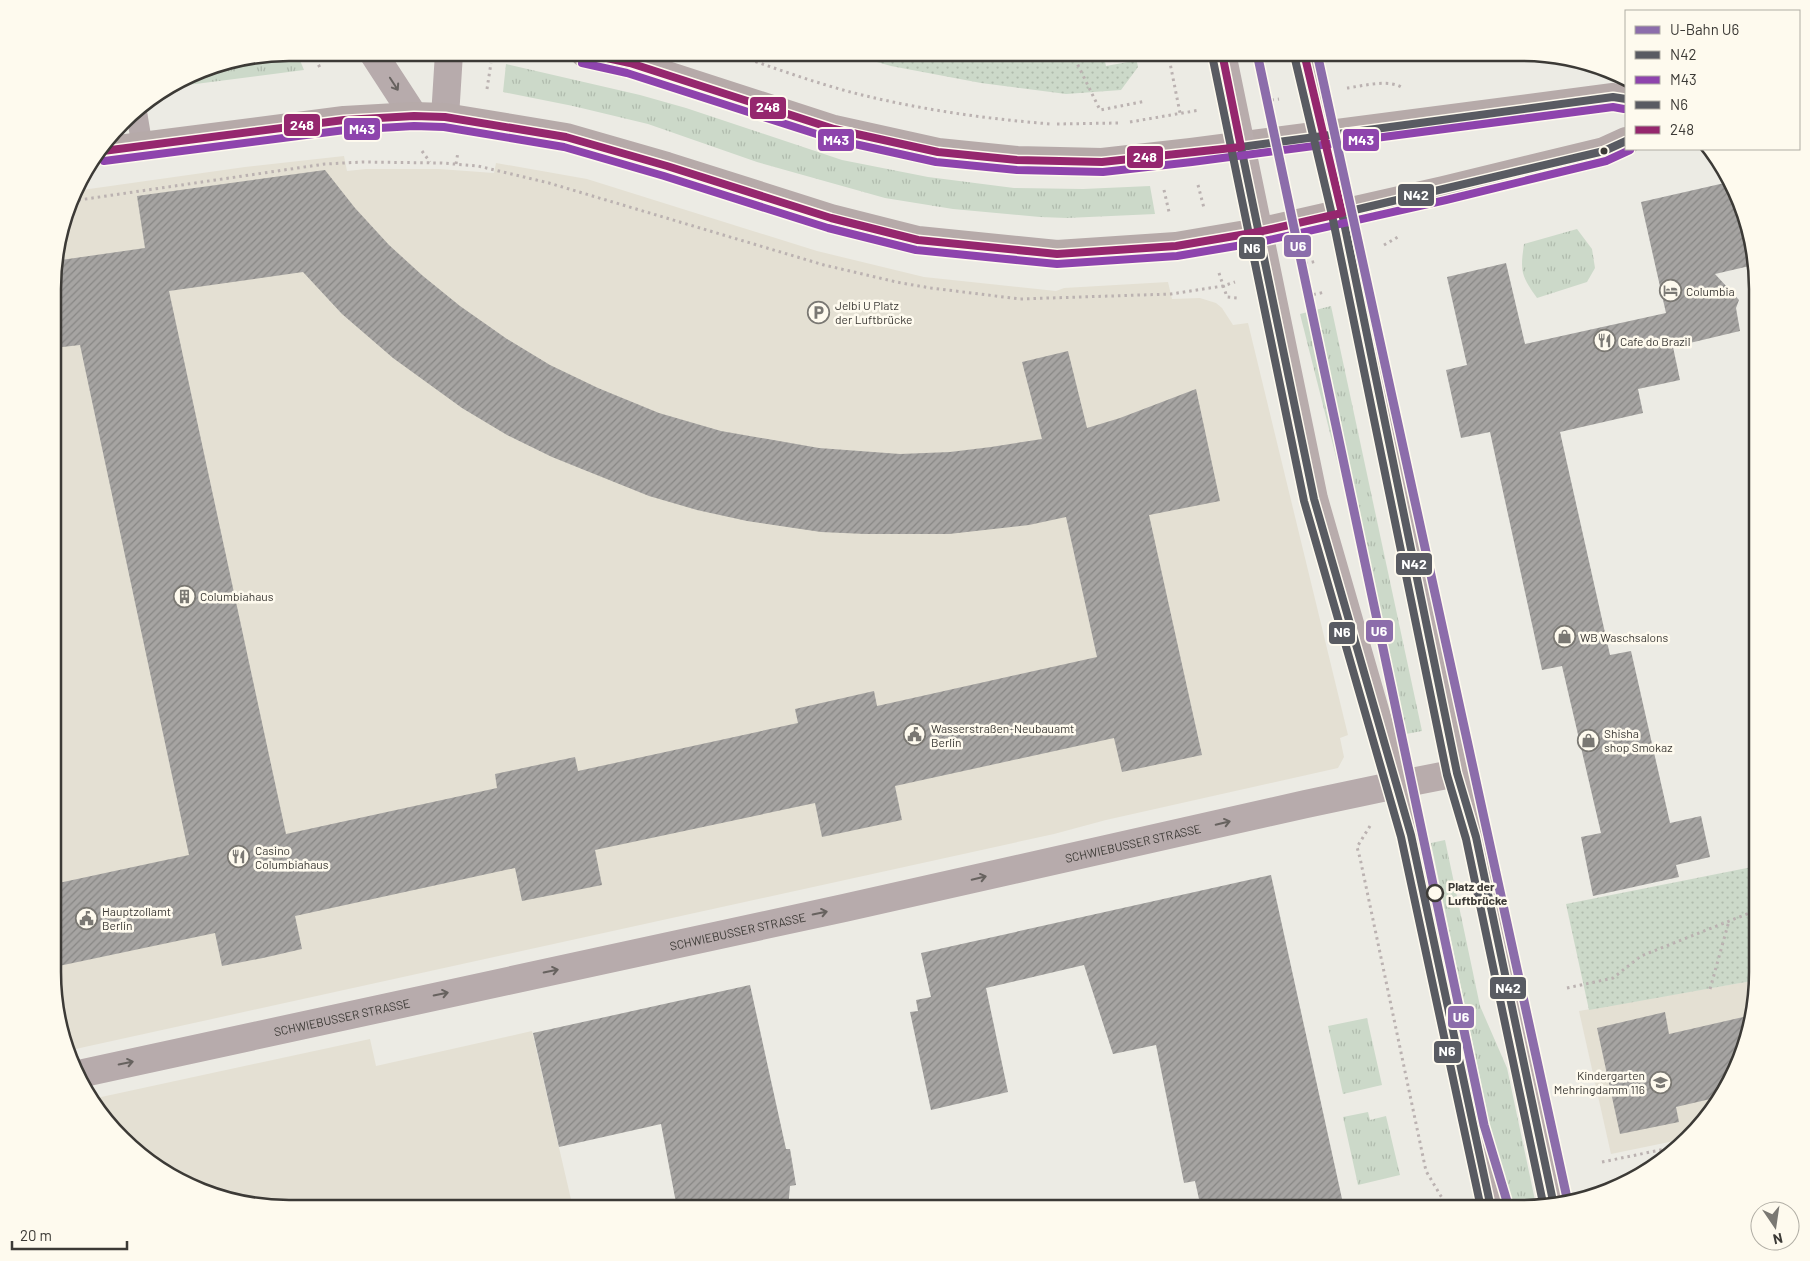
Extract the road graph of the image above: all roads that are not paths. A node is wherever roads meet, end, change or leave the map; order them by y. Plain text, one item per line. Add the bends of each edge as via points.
1 (379, 61) edge
2 (448, 61) edge
3 (621, 61) edge
4 (1224, 61) edge
5 (1306, 61) edge
6 (1625, 99) edge
7 (414, 116) junction
8 (445, 117) junction
9 (138, 119) edge
10 (1323, 136) junction
11 (1625, 141) edge
12 (142, 145) junction
13 (1241, 147) junction
14 (108, 150) edge
15 (1342, 213) junction
16 (1258, 232) junction
17 (1457, 773) junction
18 (1396, 785) junction
19 (85, 1073) edge
20 (1552, 1198) edge
21 (1489, 1200) edge

1 -> 7 street
2 - 8 street
3 - 13 main road via 834,129 938,152 1017,160 1102,162
4 - 13 main road
5 - 10 main road
6 - 10 main road via 1613,97
7 - 8 main road
7 - 12 main road via 344,120
8 - 16 main road via 566,137 831,218 918,240 1057,254 1176,246
9 - 12 lane
10 - 13 main road
10 - 15 main road
11 - 15 main road via 1604,151
12 - 14 main road
13 - 16 main road
15 - 16 main road
15 - 17 main road
16 - 18 main road via 1314,499
17 - 18 main road
17 - 20 main road via 1476,837
19 -> 18 street, SCHWIEBUSSER STRASSE
18 - 21 main road via 1411,835

